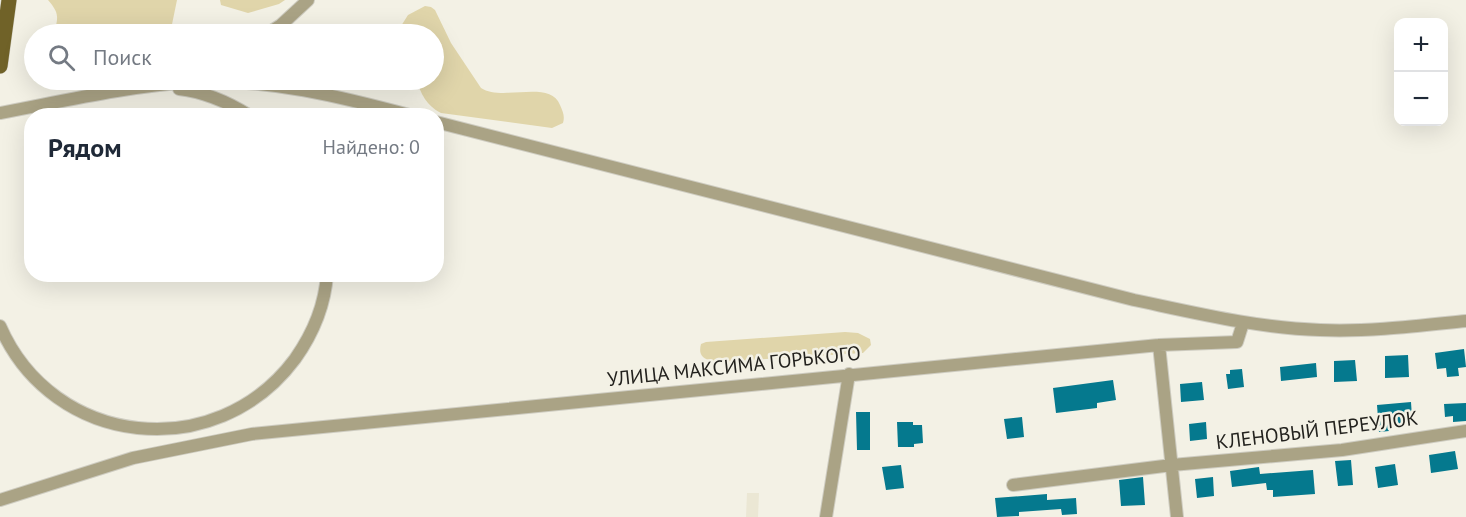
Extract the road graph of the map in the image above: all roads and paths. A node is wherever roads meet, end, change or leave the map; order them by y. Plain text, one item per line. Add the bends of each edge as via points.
1 (9, 0) edge
2 (308, 0) edge
3 (282, 24) edge
4 (0, 66) edge
5 (121, 90) edge
6 (184, 90) edge
7 (300, 90) edge
8 (24, 108) edge
9 (26, 108) edge
10 (237, 108) edge
11 (378, 108) edge
12 (0, 113) edge
13 (444, 124) edge
14 (325, 282) edge
15 (1466, 321) edge
16 (1243, 322) junction
17 (0, 326) edge
18 (1159, 345) junction
19 (849, 374) junction
20 (1466, 431) edge
21 (1172, 465) junction
22 (1013, 485) dead end
23 (0, 500) edge
24 (826, 517) edge
25 (1176, 517) edge

1 - 4 main road
2 - 3 street
5 - 9 street
6 - 10 street
7 - 11 street
8 - 12 street
13 - 16 street via 1134,300
14 - 17 street via 319,312 305,345 283,374 257,398 225,416 191,427 156,430 120,426 86,415 55,396 28,372
15 - 16 street via 1363,331
16 - 18 street, УЛИЦА МАКСИМА ГОРЬКОГО via 1237,342
18 - 19 street, УЛИЦА МАКСИМА ГОРЬКОГО
18 - 21 street
19 - 23 street, УЛИЦА МАКСИМА ГОРЬКОГО via 252,434 133,458
19 - 24 street
20 - 21 street, КЛЕНОВЫЙ ПЕРЕУЛОК via 1342,450
21 - 22 street, КЛЕНОВЫЙ ПЕРЕУЛОК
21 - 25 street

